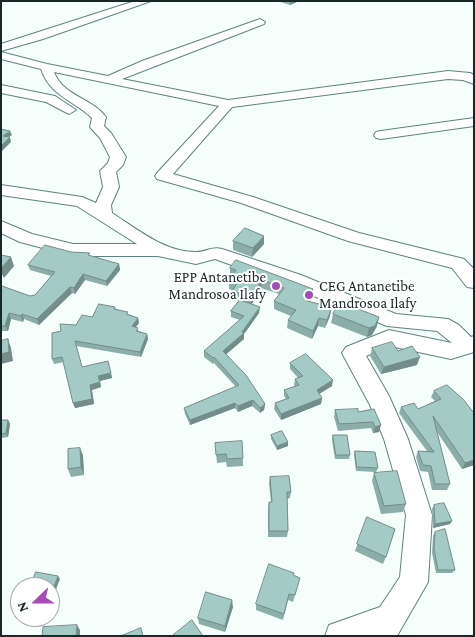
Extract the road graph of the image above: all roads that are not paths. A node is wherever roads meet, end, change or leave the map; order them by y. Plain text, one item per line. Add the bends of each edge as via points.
1 (146, 1) edge
2 (260, 22) dead end
3 (1, 48) edge
4 (1, 55) edge
5 (46, 67) junction
6 (109, 80) junction
7 (474, 80) edge
8 (1, 89) edge
9 (228, 104) junction
10 (474, 122) edge
11 (97, 127) junction
12 (381, 134) dead end
13 (1, 190) edge
14 (104, 215) junction
15 (1, 226) edge
16 (158, 250) junction
17 (474, 282) edge
18 (470, 345) edge
19 (385, 627) edge
20 (340, 636) edge

1 - 3 street
2 - 6 street
4 - 5 street
5 - 6 street
5 - 11 street via 58,90 93,110 99,117
6 - 9 street
7 - 9 street via 448,75
8 - 11 street via 50,99
9 - 17 street via 163,176 247,200 354,237 458,263
10 - 12 street
11 - 14 street via 118,158 108,171 112,187 103,205
13 - 14 street via 82,202
14 - 16 street
15 - 16 street via 26,238 73,250
16 - 18 street via 196,258 216,253 294,280 394,321 441,324
18 - 19 street via 451,352 388,338 354,353 381,403 396,440 419,516 414,582
19 - 20 street

